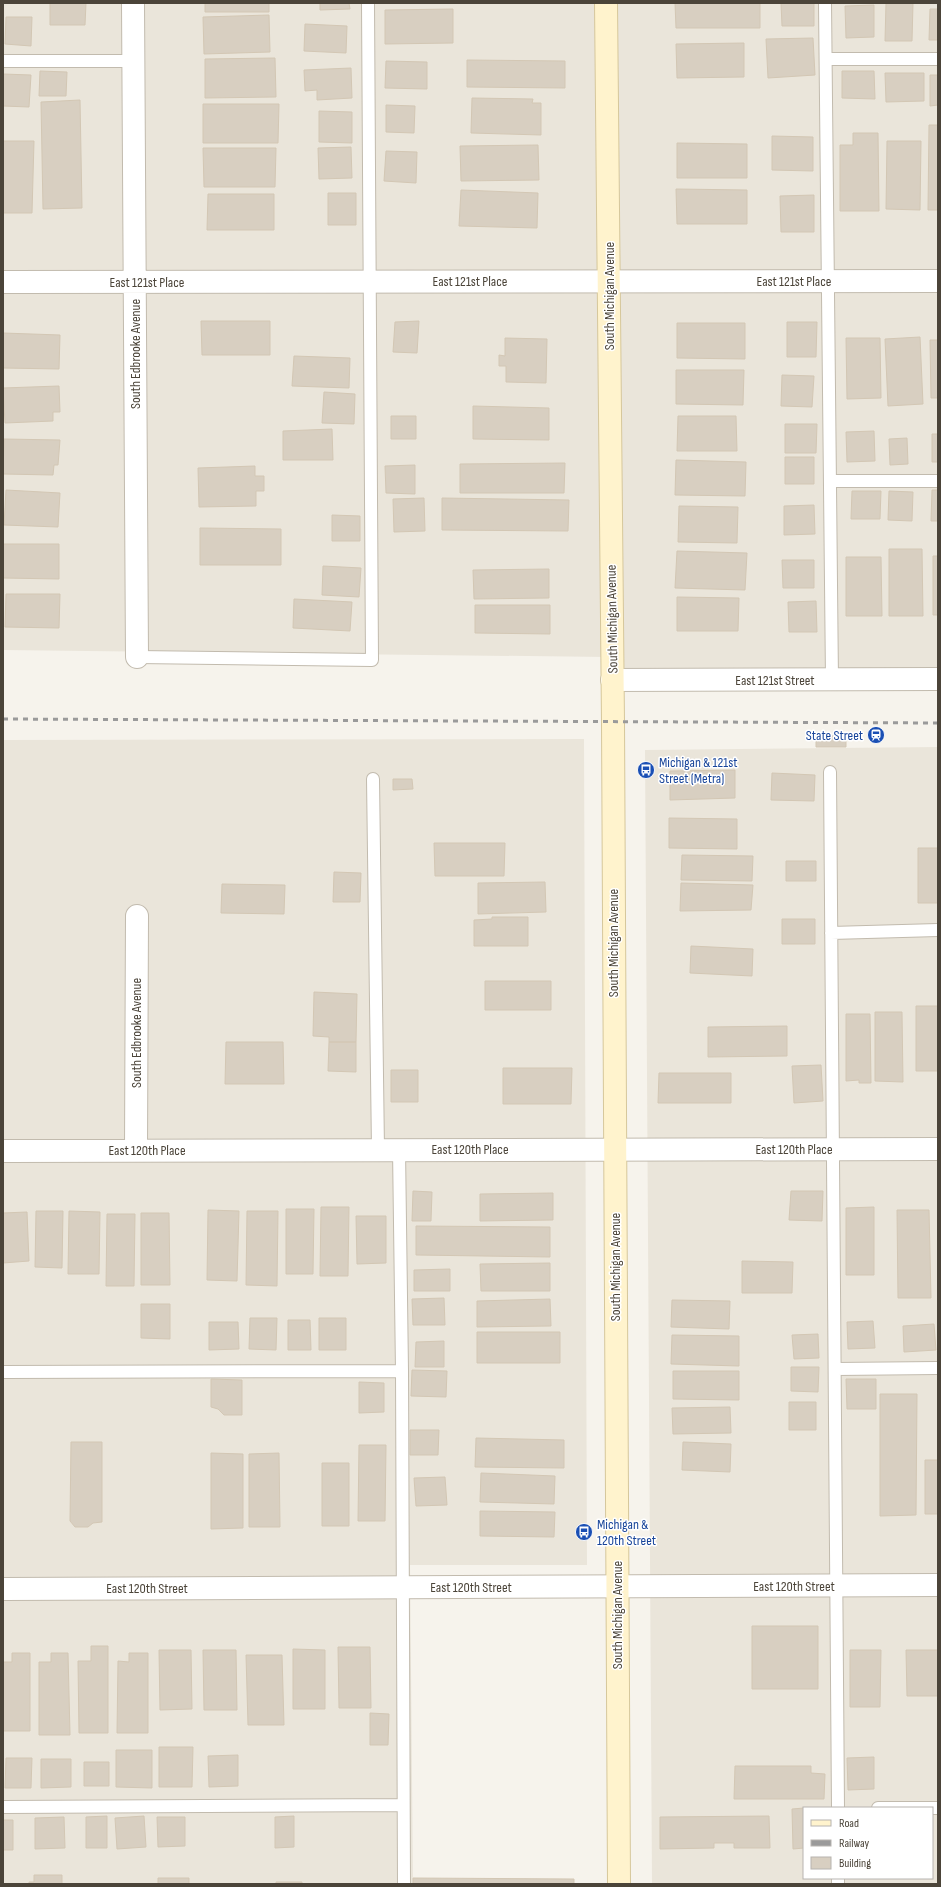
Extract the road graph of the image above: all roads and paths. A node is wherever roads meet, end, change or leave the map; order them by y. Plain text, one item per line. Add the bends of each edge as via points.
1 (133, 3) edge
2 (368, 3) edge
3 (606, 3) edge
4 (825, 3) edge
5 (826, 59) junction
6 (938, 59) edge
7 (3, 61) edge
8 (133, 61) junction
9 (371, 281) junction
10 (608, 281) junction
11 (828, 281) junction
12 (938, 281) edge
13 (3, 282) edge
14 (134, 282) junction
15 (938, 480) edge
16 (830, 481) junction
17 (137, 658) joint
18 (938, 679) edge
19 (612, 680) junction
20 (832, 680) junction
21 (830, 772) dead end
22 (373, 779) dead end
23 (136, 916) dead end
24 (938, 930) edge
25 (831, 933) junction
26 (389, 1149) junction
27 (614, 1149) junction
28 (833, 1149) junction
29 (938, 1149) edge
30 (136, 1150) junction
31 (3, 1151) edge
32 (938, 1368) edge
33 (835, 1369) junction
34 (402, 1371) junction
35 (3, 1372) edge
36 (836, 1585) junction
37 (938, 1585) edge
38 (617, 1586) junction
39 (402, 1587) junction
40 (3, 1589) edge
41 (404, 1805) junction
42 (838, 1807) edge
43 (3, 1808) edge
44 (404, 1884) edge
45 (619, 1884) edge

1 - 8 street, South Edbrooke Avenue
2 - 9 lane
3 - 10 main road, South Michigan Avenue
4 - 5 lane
5 - 6 lane
5 - 11 lane
7 - 8 lane
8 - 14 street, South Edbrooke Avenue
9 - 10 street, East 121st Place
9 - 14 street, East 121st Place
9 - 17 lane via 372,660
10 - 11 street, East 121st Place
10 - 19 main road, South Michigan Avenue
11 - 12 street, East 121st Place
11 - 16 lane
13 - 14 street, East 121st Place
14 - 17 street, South Edbrooke Avenue
15 - 16 lane
16 - 20 lane
18 - 20 street, East 121st Street
19 - 20 street, East 121st Street
19 - 27 main road, South Michigan Avenue
21 - 25 lane
22 - 26 lane
23 - 30 street, South Edbrooke Avenue
24 - 25 lane
25 - 28 lane
26 - 27 street, East 120th Place
26 - 30 street, East 120th Place
26 - 34 lane
27 - 28 street, East 120th Place
27 - 38 main road, South Michigan Avenue
28 - 29 street, East 120th Place
28 - 33 lane
30 - 31 street, East 120th Place
32 - 33 lane
33 - 36 lane
34 - 35 lane
34 - 39 lane
36 - 37 street, East 120th Street
36 - 38 street, East 120th Street
36 - 42 lane
38 - 39 street, East 120th Street
38 - 45 main road, South Michigan Avenue
39 - 40 street, East 120th Street
39 - 41 lane
41 - 43 lane
41 - 44 lane

